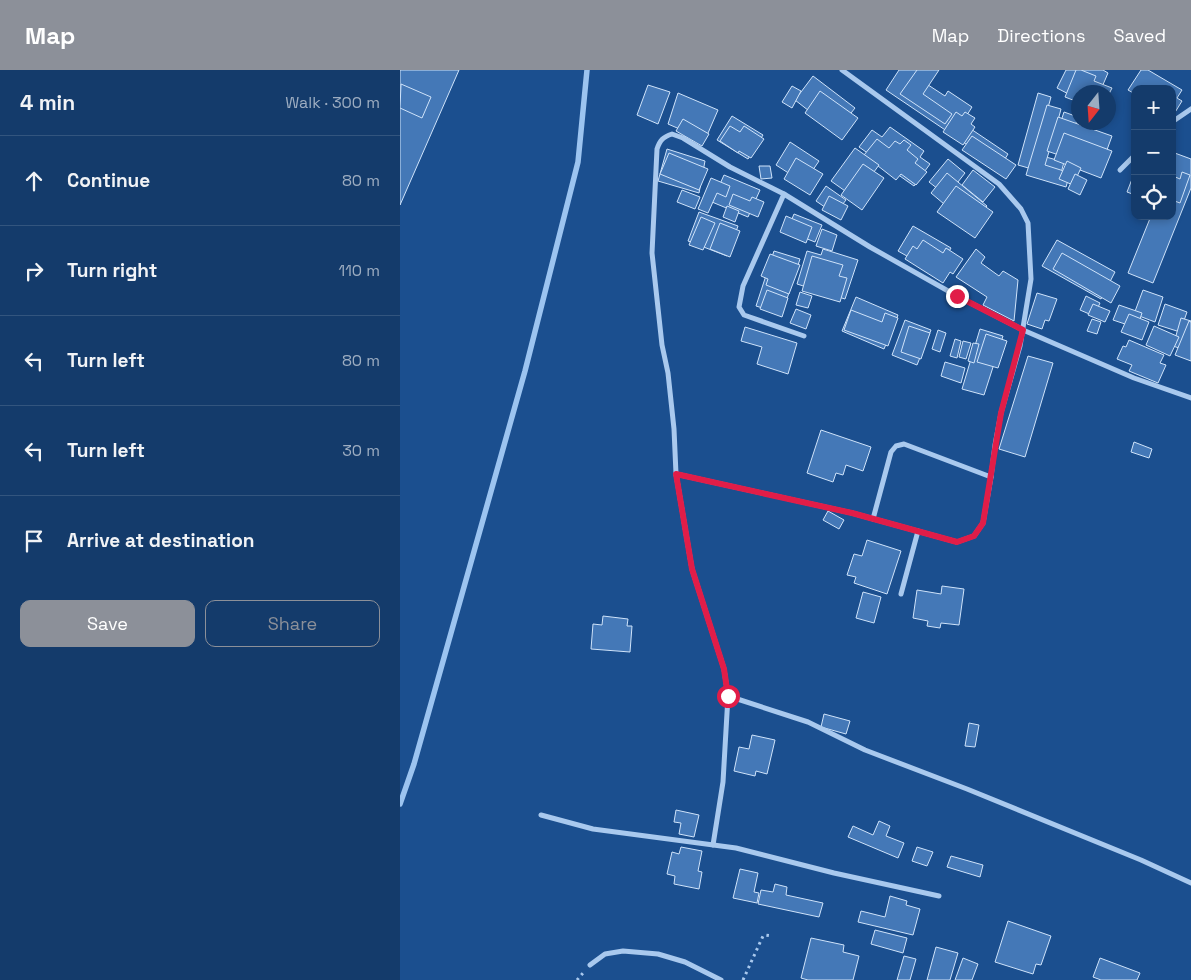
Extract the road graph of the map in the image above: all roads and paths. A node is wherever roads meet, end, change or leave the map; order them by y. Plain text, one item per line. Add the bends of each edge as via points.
1 (842, 70) edge
2 (1191, 110) edge
3 (1176, 119) edge
4 (1131, 159) edge
5 (1120, 170) dead end
6 (784, 194) junction
7 (1023, 330) junction
8 (804, 336) dead end
9 (1191, 398) edge
10 (676, 474) junction
11 (991, 477) junction
12 (873, 519) junction
13 (918, 531) junction
14 (901, 594) dead end
15 (728, 696) junction
16 (541, 815) dead end
17 (713, 845) junction
18 (1191, 883) edge
19 (939, 896) dead end
20 (772, 936) dead end
21 (590, 965) dead end
22 (721, 980) edge
23 (743, 980) edge

1 - 7 street via 998,184 1022,209 1028,223 1031,279
2 - 3 street
4 - 5 street
6 - 7 street via 870,247
6 - 8 street via 742,286 739,307 744,314
6 - 10 street via 730,167 684,138 672,134 664,136 659,143 652,253 670,391
7 - 9 street via 1134,378
7 - 11 street via 1001,413
10 - 12 street
10 - 15 street via 692,569 724,669
11 - 12 street via 904,444 896,446 891,452
11 - 13 street via 983,523 974,536 957,542
12 - 13 street
13 - 14 street
15 - 17 street via 723,782
15 - 18 street via 808,722 865,750
16 - 17 street via 593,828
17 - 19 street
20 - 23 path via 762,936
21 - 22 street via 605,954 624,951 658,954 685,962

